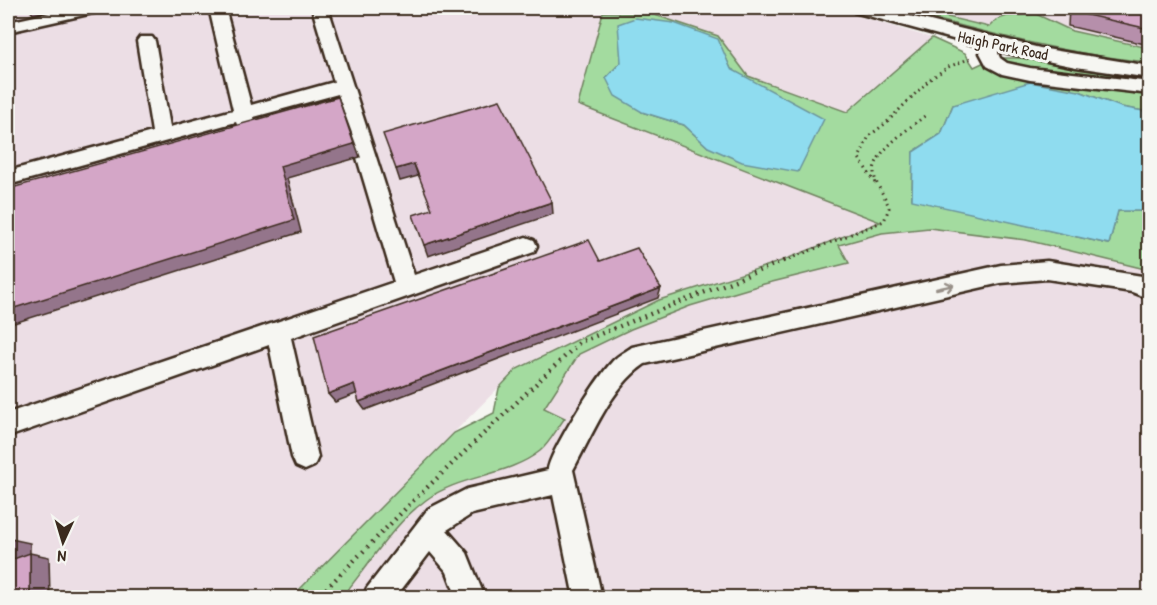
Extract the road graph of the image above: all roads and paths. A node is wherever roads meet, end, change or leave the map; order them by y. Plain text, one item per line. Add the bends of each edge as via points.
1 (93, 8) edge
2 (217, 8) edge
3 (320, 8) edge
4 (860, 8) edge
5 (8, 27) edge
6 (146, 41) dead end
7 (990, 48) junction
8 (1149, 72) edge
9 (344, 86) junction
10 (1149, 88) edge
11 (244, 114) junction
12 (927, 114) dead end
13 (162, 136) junction
14 (249, 137) edge
15 (8, 178) edge
16 (876, 184) junction
17 (884, 221) dead end
18 (526, 246) dead end
19 (406, 287) junction
20 (1149, 290) edge
21 (278, 331) junction
22 (8, 424) edge
23 (305, 457) dead end
24 (562, 480) junction
25 (429, 530) junction
26 (377, 597) edge
27 (471, 597) edge
28 (588, 597) edge

1 - 5 lane
2 - 11 lane
3 - 9 lane
4 - 7 lane, Haigh Park Road
6 - 13 lane
7 - 8 lane, Haigh Park Road
7 - 10 lane via 993,62 1002,68
7 - 16 path via 929,80 868,136 859,158
9 - 11 lane
9 - 19 lane
11 - 13 lane
11 - 14 lane
12 - 16 path via 884,151 874,166
13 - 15 lane
16 - 17 path via 889,209
18 - 19 lane
19 - 21 lane
24 -> 20 lane via 560,468 596,406 623,366 640,355 1001,274 1047,270 1134,283
21 - 22 lane
21 - 23 lane
24 - 25 lane via 467,502 438,519
24 - 28 lane
25 - 26 lane
25 - 27 lane via 457,563

